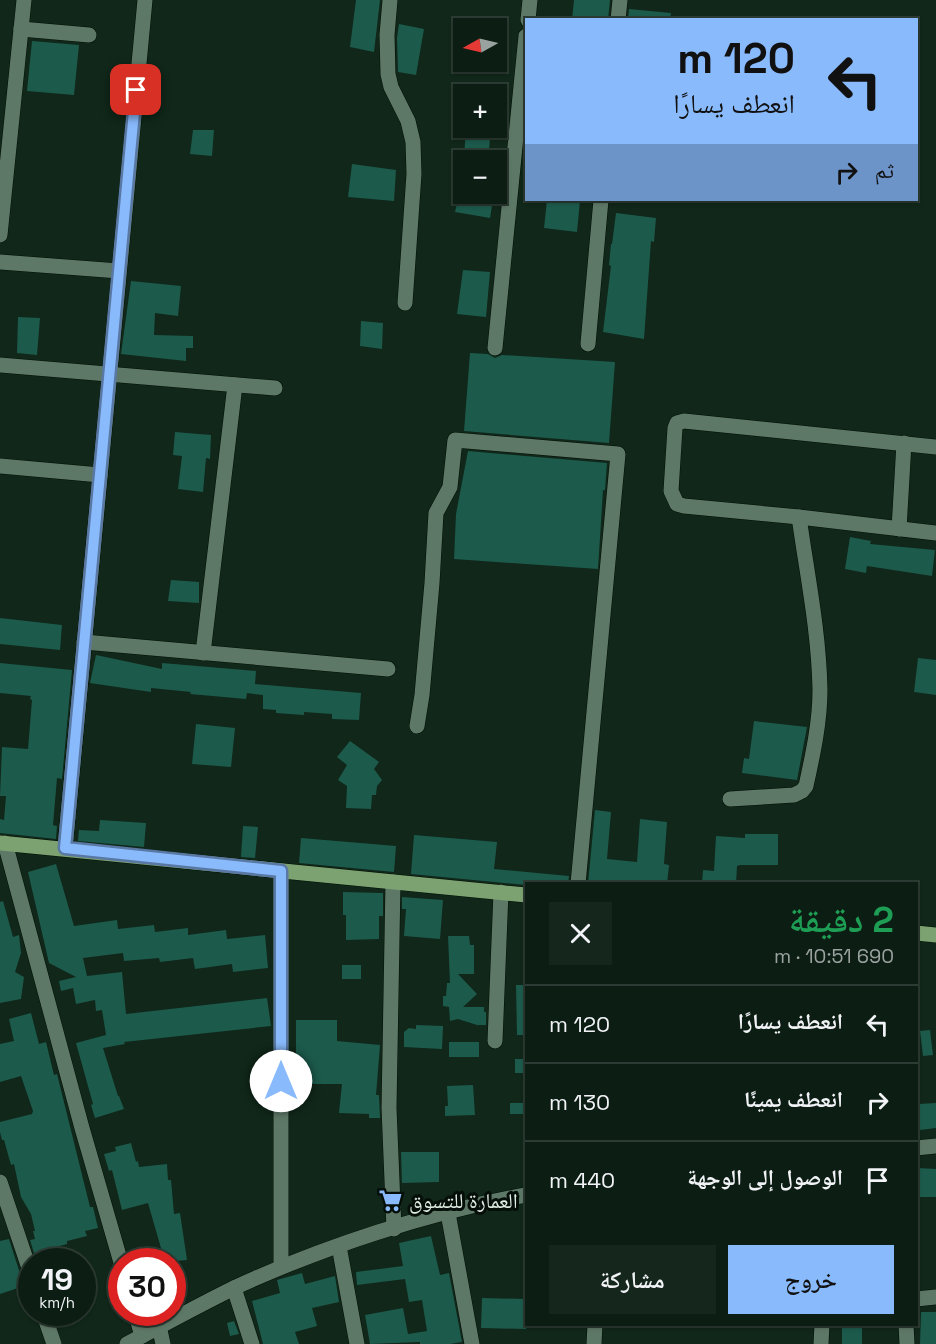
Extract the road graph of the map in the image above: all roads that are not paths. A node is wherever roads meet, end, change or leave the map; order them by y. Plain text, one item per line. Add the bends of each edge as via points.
1 (24, 0) edge
2 (145, 0) edge
3 (390, 0) edge
4 (530, 0) edge
5 (620, 0) edge
6 (528, 18) edge
7 (618, 18) edge
8 (21, 29) junction
9 (89, 35) dead end
10 (525, 46) edge
11 (602, 201) edge
12 (2, 202) edge
13 (0, 235) edge
14 (0, 262) edge
15 (119, 272) junction
16 (405, 303) dead end
17 (588, 344) dead end
18 (495, 348) dead end
19 (0, 365) edge
20 (109, 375) junction
21 (235, 385) junction
22 (275, 388) dead end
23 (904, 443) junction
24 (936, 447) edge
25 (0, 466) edge
26 (100, 475) junction
27 (799, 517) junction
28 (898, 529) junction
29 (936, 533) edge
30 (84, 642) junction
31 (203, 653) junction
32 (388, 669) dead end
33 (417, 726) dead end
34 (730, 799) dead end
35 (2, 843) edge
36 (65, 848) junction
37 (281, 871) junction
38 (393, 882) junction
39 (578, 882) edge
40 (501, 892) junction
41 (525, 895) edge
42 (918, 933) edge
43 (936, 935) edge
44 (495, 1041) dead end
45 (936, 1146) edge
46 (918, 1148) edge
47 (0, 1182) edge
48 (525, 1195) edge
49 (448, 1213) junction
50 (394, 1228) junction
51 (339, 1245) junction
52 (22, 1248) edge
53 (117, 1248) edge
54 (281, 1267) junction
55 (234, 1288) junction
56 (936, 1297) edge
57 (918, 1299) edge
58 (186, 1312) edge
59 (48, 1326) edge
60 (139, 1326) edge
61 (159, 1326) joint
62 (595, 1326) edge
63 (822, 1326) edge
64 (906, 1326) edge
65 (142, 1336) junction
66 (54, 1344) edge
67 (127, 1344) edge
68 (163, 1344) edge
69 (252, 1344) edge
70 (357, 1344) edge
71 (472, 1344) edge
72 (594, 1344) edge
73 (821, 1344) edge
74 (907, 1344) edge

1 - 8 street
2 - 15 street
3 - 16 street via 388,74 413,142
4 - 6 street
5 - 7 street
8 - 9 street
8 - 12 street
10 - 18 street
11 - 17 street
12 - 13 street
14 - 15 street
15 - 20 street
19 - 20 street
20 - 21 street
20 - 26 street
21 - 22 street
21 - 31 street
23 - 24 street
23 - 27 street via 677,423 670,491 677,504
23 - 28 street
25 - 26 street
26 - 30 street
27 - 28 street
27 - 34 street via 816,631 820,692 816,741 806,786 794,795
28 - 29 street
30 - 31 street
30 - 36 street
31 - 32 street
33 - 39 street via 436,513 450,487 455,440 618,454
35 - 36 main road
35 - 53 street
36 - 37 main road
37 - 38 main road
37 - 54 street
38 - 40 main road
38 - 50 street via 389,1108
40 - 41 main road
40 - 44 street
42 - 43 main road
45 - 46 street
47 - 52 street
48 - 49 street
49 - 50 street
49 - 71 street
50 - 51 street
51 - 54 street
51 - 70 street
54 - 55 street
55 - 58 street
55 - 69 street
56 - 57 street
59 - 66 street
60 - 65 street
61 - 65 street
61 - 68 street
62 - 72 street
63 - 73 street
64 - 74 street
65 - 67 street

